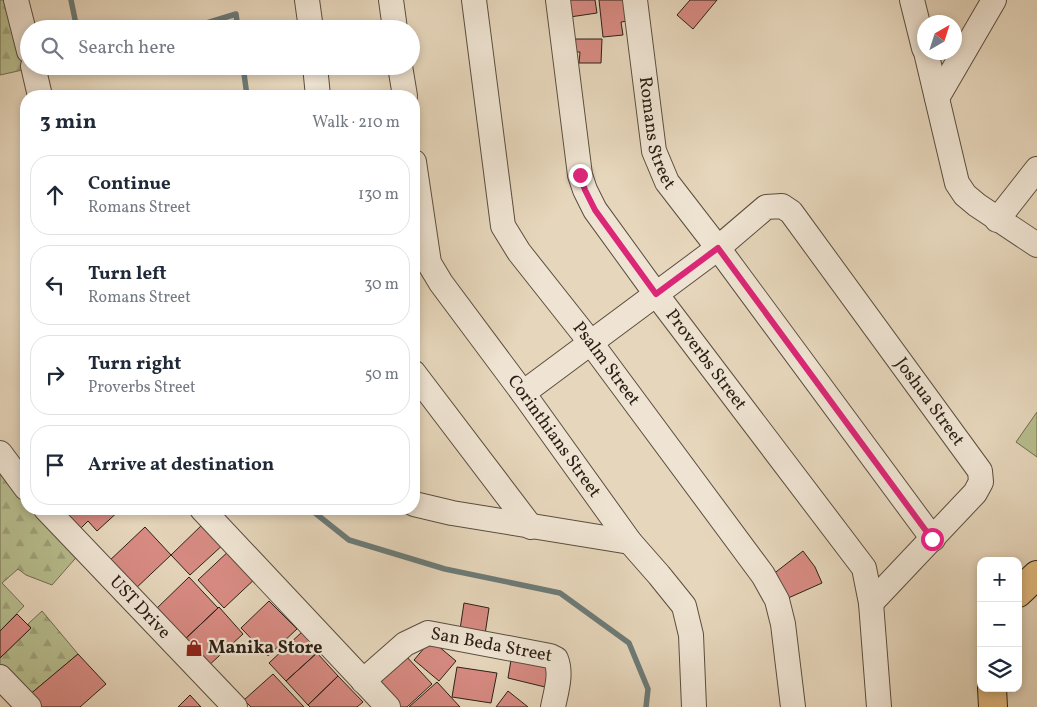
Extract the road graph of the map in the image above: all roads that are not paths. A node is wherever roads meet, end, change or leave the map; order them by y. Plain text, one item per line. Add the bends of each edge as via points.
1 (16, 0) edge
2 (308, 0) edge
3 (391, 0) edge
4 (474, 0) edge
5 (558, 0) edge
6 (635, 0) edge
7 (912, 0) edge
8 (994, 0) edge
9 (21, 20) edge
10 (310, 20) edge
11 (394, 20) edge
12 (917, 20) edge
13 (928, 60) edge
14 (35, 75) edge
15 (316, 75) edge
16 (402, 75) edge
17 (39, 90) edge
18 (317, 90) edge
19 (404, 90) edge
20 (937, 98) junction
21 (1037, 169) edge
22 (420, 216) edge
23 (998, 220) junction
24 (1037, 245) edge
25 (718, 248) junction
26 (656, 294) junction
27 (591, 343) junction
28 (420, 381) edge
29 (523, 393) junction
30 (0, 453) edge
31 (20, 480) edge
32 (420, 505) edge
33 (52, 515) edge
34 (208, 515) edge
35 (531, 526) junction
36 (932, 539) junction
37 (630, 542) junction
38 (1037, 575) edge
39 (1022, 589) edge
40 (871, 603) junction
41 (0, 677) edge
42 (363, 681) junction
43 (992, 692) edge
44 (29, 707) edge
45 (235, 707) edge
46 (388, 707) edge
47 (553, 707) edge
48 (694, 707) edge
49 (792, 707) edge
50 (879, 707) edge
51 (993, 707) edge

1 - 9 street
2 - 10 street
3 - 11 street
4 - 27 street, Psalm Street via 503,226 518,252
5 - 26 street, Proverbs Street via 580,175 585,190 595,210
6 - 25 street, Romans Street via 654,151 667,182
7 - 12 street
8 - 20 street
13 - 20 street
14 - 17 street
15 - 18 street
16 - 19 street
20 - 23 street via 958,183 966,195
21 - 23 street
22 - 29 street, Corinthians Street via 429,263
23 - 24 street
25 - 26 street
25 - 36 street, Romans Street
25 - 36 street, Joshua Street via 766,207 782,206 791,212 980,471 981,482 975,493
26 - 27 street
26 - 40 street, Proverbs Street via 864,568
27 - 29 street
27 - 49 street, Psalm Street via 764,575 783,624
28 - 35 street
29 - 37 street, Corinthians Street
30 - 31 street
32 - 35 street
33 - 45 street, UST Drive
34 - 42 street
35 - 37 street
36 - 40 street, Joshua Street
37 - 48 street, Corinthians Street via 684,606 691,635
38 - 39 main road
40 - 50 street, Proverbs Street
41 - 44 street
42 - 46 street
42 - 47 street, San Beda Street via 405,644 428,633 556,659 559,675
43 - 51 main road

